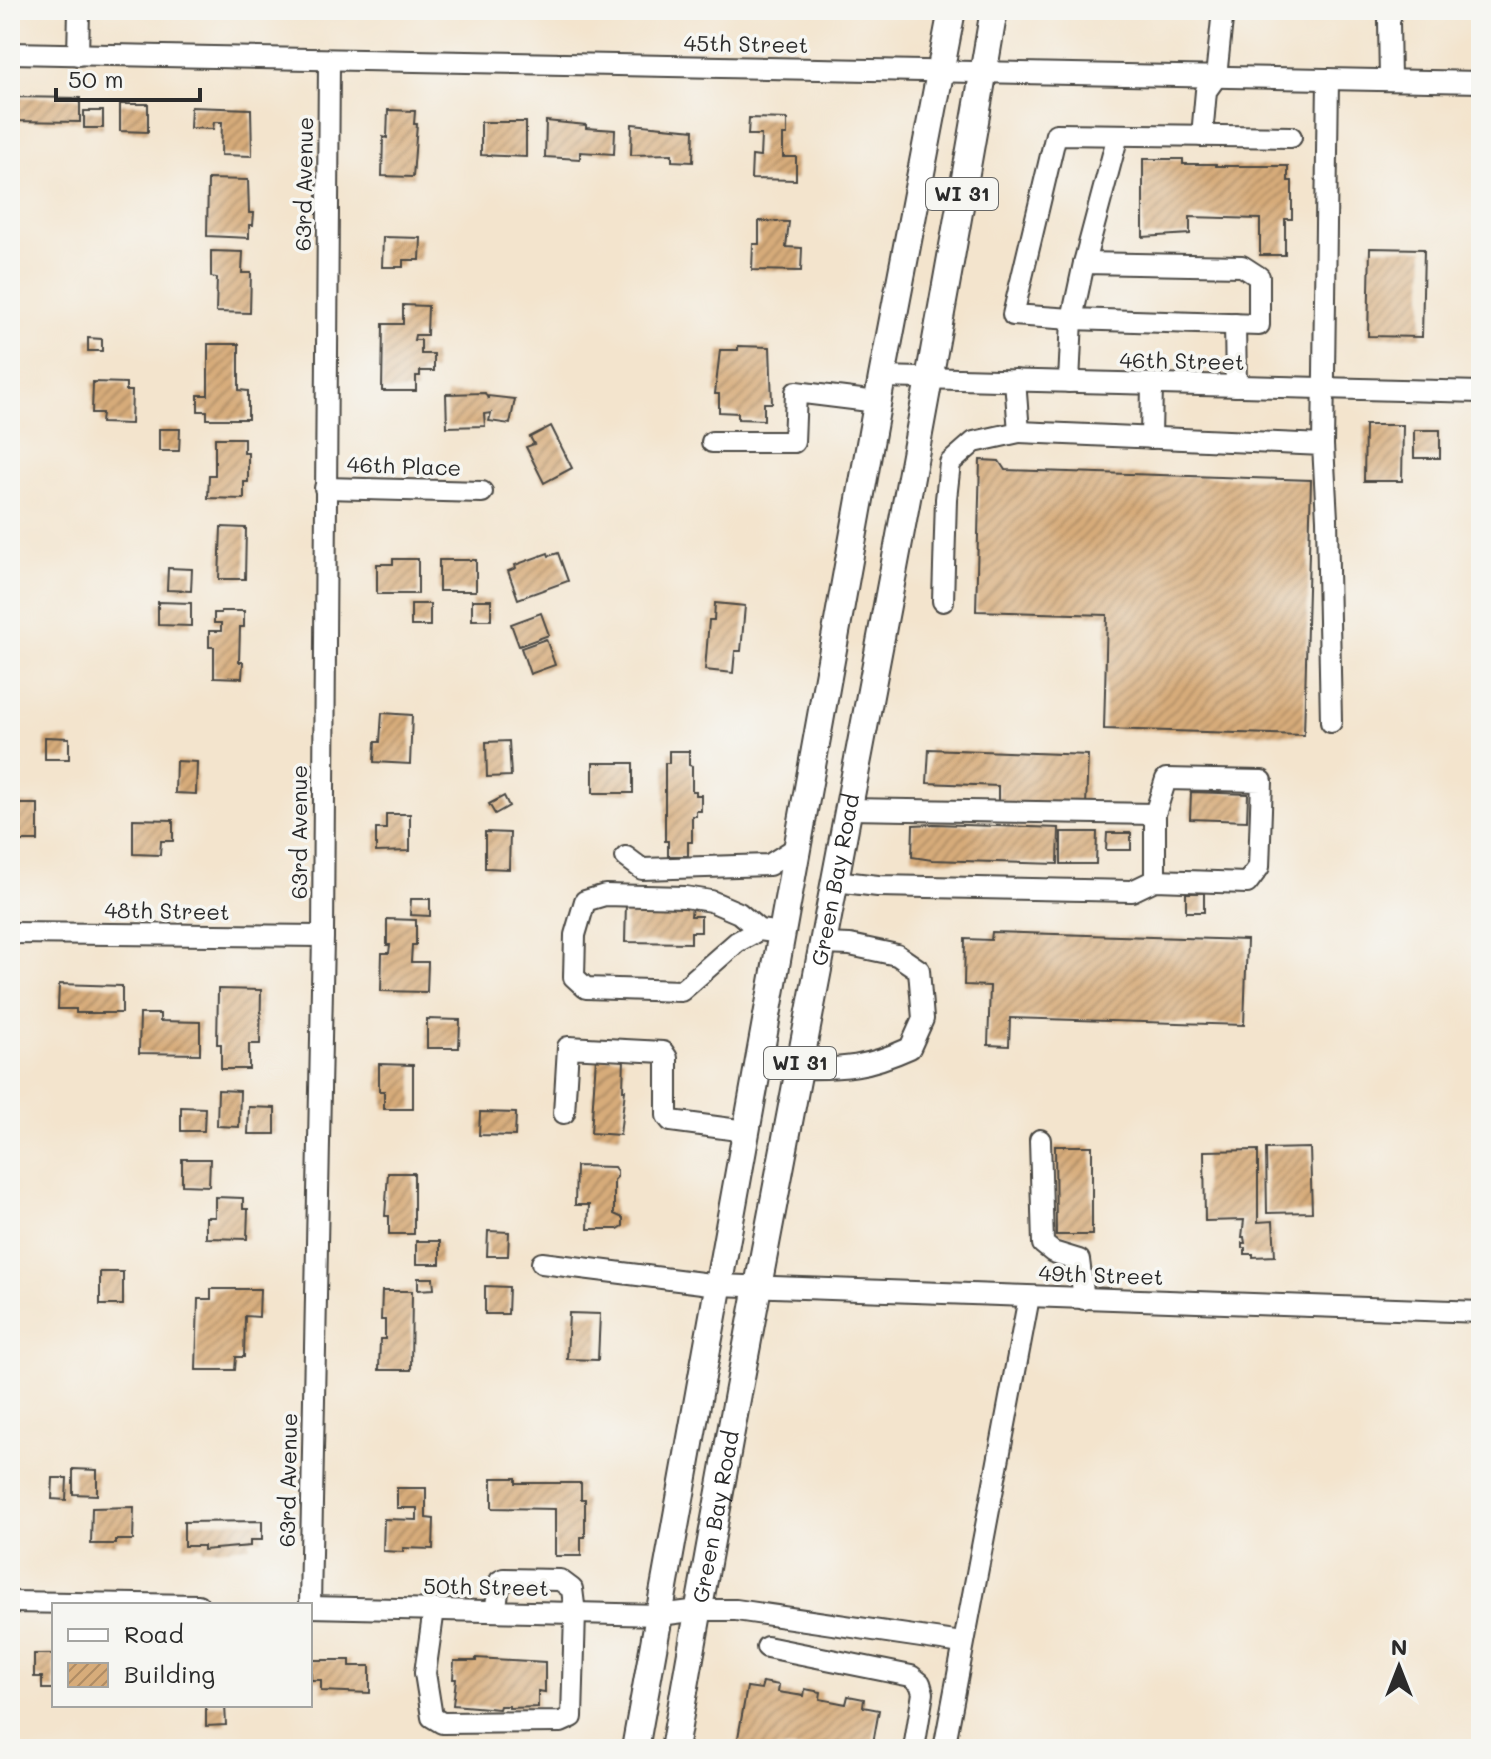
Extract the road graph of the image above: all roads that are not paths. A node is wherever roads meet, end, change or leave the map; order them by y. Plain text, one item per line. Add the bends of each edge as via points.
1 (79, 10) edge
2 (952, 10) edge
3 (994, 10) edge
4 (1223, 10) edge
5 (1392, 10) edge
6 (10, 53) edge
7 (78, 55) junction
8 (329, 60) junction
9 (942, 72) junction
10 (984, 72) junction
11 (1216, 77) junction
12 (1328, 79) junction
13 (1390, 80) junction
14 (1481, 82) edge
15 (1118, 135) junction
16 (1202, 136) junction
17 (1291, 137) dead end
18 (1084, 263) junction
19 (1072, 319) junction
20 (1235, 324) junction
21 (930, 378) junction
22 (1015, 380) junction
23 (1069, 382) junction
24 (1152, 384) junction
25 (1236, 386) junction
26 (1322, 388) junction
27 (880, 389) junction
28 (1481, 392) edge
29 (1019, 432) junction
30 (1151, 438) junction
31 (712, 442) dead end
32 (1323, 445) junction
33 (325, 488) junction
34 (482, 492) dead end
35 (943, 601) dead end
36 (1331, 722) dead end
37 (849, 809) junction
38 (1155, 814) junction
39 (796, 848) junction
40 (626, 857) dead end
41 (1155, 880) junction
42 (835, 881) junction
43 (770, 932) junction
44 (10, 933) edge
45 (323, 936) junction
46 (823, 944) junction
47 (799, 1068) junction
48 (564, 1113) dead end
49 (746, 1131) junction
50 (1040, 1140) dead end
51 (542, 1263) dead end
52 (718, 1285) junction
53 (758, 1287) junction
54 (1029, 1297) junction
55 (1084, 1299) junction
56 (1481, 1312) edge
57 (10, 1602) edge
58 (73, 1603) edge
59 (310, 1603) edge
60 (312, 1606) edge
61 (434, 1609) junction
62 (699, 1610) junction
63 (495, 1611) junction
64 (575, 1613) junction
65 (660, 1615) junction
66 (962, 1643) junction
67 (767, 1647) dead end
68 (635, 1749) edge
69 (674, 1749) edge
70 (914, 1749) edge
71 (944, 1749) edge

1 - 7 street
2 - 9 main road, Green Bay Road / WI 31
3 - 10 main road, Green Bay Road / WI 31
4 - 11 street
5 - 13 street
6 - 7 street, 45th Street
7 - 8 street, 45th Street
8 - 9 street, 45th Street
8 - 33 street, 63rd Avenue
9 - 10 street, 45th Street
9 - 27 main road, Green Bay Road / WI 31
10 - 11 street, 45th Street
10 - 21 main road, Green Bay Road / WI 31
11 - 12 street, 45th Street
11 - 16 street via 1206,91
12 - 13 street, 45th Street
12 - 26 street
13 - 14 street, 45th Street
15 - 16 street
15 - 18 street
15 - 19 street via 1056,134 1013,315
16 - 17 street
18 - 19 street
18 - 20 street via 1242,266 1259,277 1259,325
19 - 20 street
19 - 23 street
20 - 25 street
21 - 22 street, 46th Street
21 - 27 street, 46th Street
21 - 37 main road, Green Bay Road / WI 31
22 - 23 street, 46th Street
22 - 29 street
23 - 24 street, 46th Street
24 - 25 street, 46th Street
24 - 30 street
25 - 26 street, 46th Street
26 - 28 street, 46th Street
26 - 32 street
27 - 31 street, 46th Street via 796,392 794,442
27 - 39 main road, Green Bay Road / WI 31
29 - 30 street
29 - 35 street via 974,442 950,463
30 - 32 street
32 - 36 street
33 - 34 street, 46th Place
33 - 45 street, 63rd Avenue
37 - 38 street
37 - 42 main road, Green Bay Road / WI 31
38 - 41 street
38 - 41 street via 1166,779 1262,781 1259,867 1247,883
39 - 40 street via 769,865 642,869
39 - 43 main road, Green Bay Road / WI 31
41 - 42 street via 1132,891
42 - 46 main road, Green Bay Road / WI 31
43 - 43 street via 711,901 605,895 585,901 575,935 574,977 586,988 681,991 737,942
43 - 49 main road, Green Bay Road / WI 31
44 - 45 street, 48th Street
45 - 59 street, 63rd Avenue
46 - 47 main road, Green Bay Road / WI 31
46 - 47 street via 897,955 919,970 923,1019 910,1048 880,1061 843,1069
47 - 53 main road, Green Bay Road / WI 31
48 - 49 street via 568,1047 644,1050 663,1052 667,1058 671,1121
49 - 52 main road, Green Bay Road / WI 31
50 - 55 street via 1043,1244 1079,1260
51 - 52 street, 49th Street
52 - 53 street, 49th Street
52 - 65 main road, Green Bay Road / WI 31
53 - 54 street, 49th Street
53 - 62 main road, Green Bay Road / WI 31
54 - 55 street, 49th Street
54 - 66 street
55 - 56 street, 49th Street
57 - 58 street
60 - 61 street, 50th Street
61 - 63 street, 50th Street
61 - 64 street via 425,1673 432,1717 442,1723 561,1722 572,1717
62 - 65 street, 50th Street
62 - 66 street, 50th Street via 736,1610
62 - 69 main road, Green Bay Road / WI 31
63 - 64 street, 50th Street
63 - 64 street via 504,1579 560,1580 572,1589
64 - 65 street, 50th Street
65 - 68 main road, Green Bay Road / WI 31
66 - 71 street
67 - 70 street via 911,1676 923,1693

